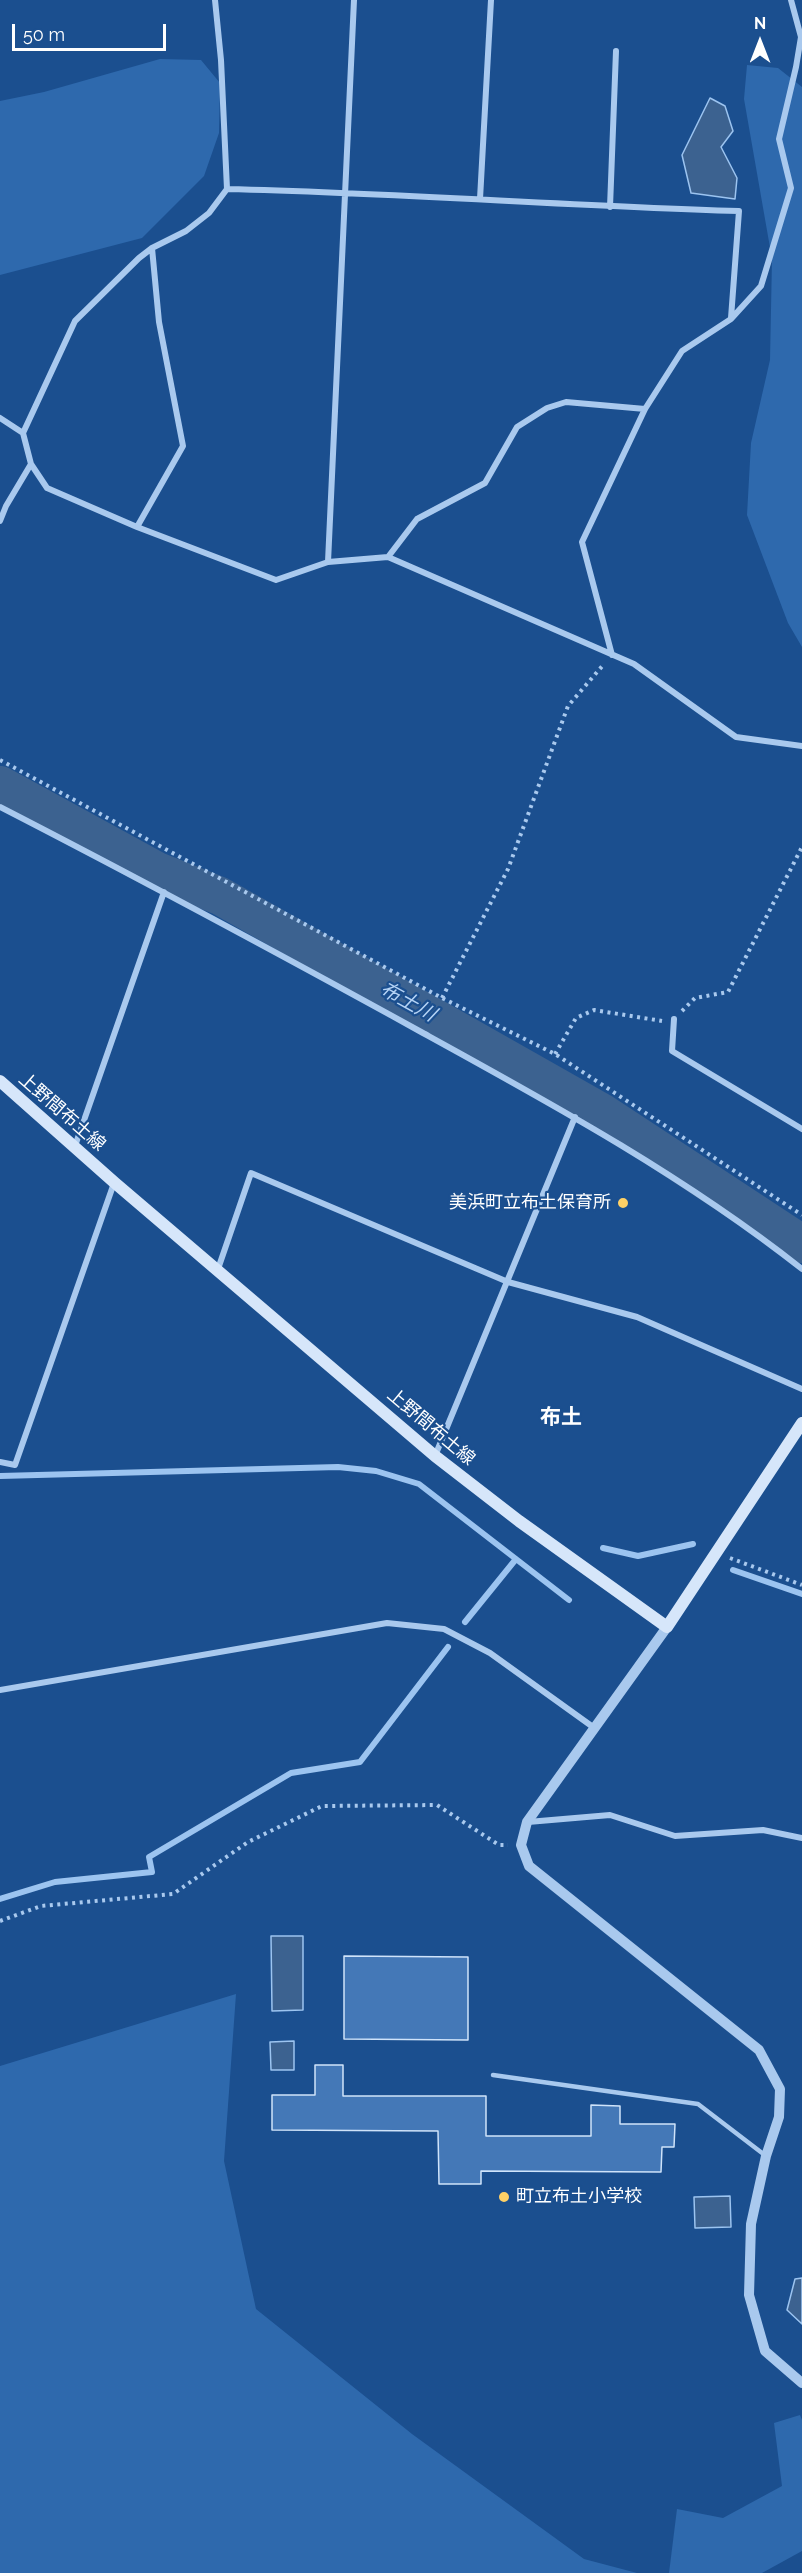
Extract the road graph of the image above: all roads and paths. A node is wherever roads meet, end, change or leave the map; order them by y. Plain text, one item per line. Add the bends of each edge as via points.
1 (215, 0) edge
2 (354, 0) edge
3 (491, 0) edge
4 (791, 0) edge
5 (616, 51) dead end
6 (227, 189) junction
7 (343, 192) junction
8 (480, 198) junction
9 (610, 207) junction
10 (152, 248) junction
11 (731, 319) junction
12 (645, 409) junction
13 (0, 418) edge
14 (23, 434) junction
15 (31, 464) junction
16 (0, 521) edge
17 (137, 527) junction
18 (388, 557) junction
19 (328, 562) junction
20 (612, 655) junction
21 (802, 746) edge
22 (0, 760) edge
23 (0, 807) edge
24 (802, 847) edge
25 (164, 892) junction
26 (442, 998) junction
27 (674, 1019) junction
28 (555, 1054) junction
29 (0, 1081) edge
30 (575, 1117) junction
31 (802, 1129) edge
32 (75, 1146) junction
33 (115, 1183) junction
34 (802, 1215) edge
35 (218, 1269) junction
36 (802, 1269) edge
37 (508, 1282) junction
38 (802, 1389) edge
39 (802, 1423) edge
40 (435, 1456) junction
41 (0, 1462) edge
42 (718, 1550) junction
43 (802, 1585) edge
44 (666, 1627) junction
45 (0, 1690) edge
46 (593, 1727) junction
47 (527, 1822) junction
48 (802, 1838) edge
49 (521, 1845) junction
50 (0, 1921) edge
51 (493, 2075) dead end
52 (766, 2156) junction
53 (802, 2383) edge

1 - 6 street
2 - 7 street
3 - 8 street
4 - 11 street via 801,37 779,139 791,188 761,286
5 - 9 street
6 - 7 street
6 - 10 street via 186,231
7 - 8 street
7 - 19 street
8 - 9 street
9 - 11 street via 740,211
10 - 14 street via 75,321
10 - 17 street via 159,322 183,446
11 - 12 street via 682,351
12 - 18 street via 566,402 546,408 517,427 484,483 417,519
12 - 20 street via 582,542
13 - 14 street
14 - 15 street
15 - 16 street
15 - 17 street via 47,488
17 - 19 street via 276,580
18 - 19 street
18 - 20 street
20 - 21 street via 634,664 736,737
20 - 26 path via 568,706 508,869
22 - 26 path
23 - 25 street
24 - 27 path via 728,992 695,998
25 - 30 street
25 - 32 street
26 - 28 path
27 - 28 path via 659,1022 594,1010 576,1018
27 - 31 street via 672,1051
28 - 34 path
29 - 32 main road, 上野間布土線
30 - 36 street via 746,1225
30 - 37 street
32 - 33 main road, 上野間布土線
33 - 35 main road, 上野間布土線
33 - 41 street via 15,1465
35 - 37 street via 251,1173
35 - 40 main road, 上野間布土線
37 - 38 street via 637,1317
37 - 40 street
39 - 42 main road
40 - 44 main road, 上野間布土線
42 - 43 path via 732,1560
42 - 44 main road
44 - 46 street
45 - 46 street via 387,1623 444,1629 490,1653
46 - 47 street
47 - 48 street via 610,1815 675,1836 763,1830
47 - 49 street
49 - 50 path via 499,1845 437,1805 322,1806 248,1842 173,1894 40,1906
49 - 52 street via 529,1866 759,2050 780,2089 779,2117
51 - 52 lane via 698,2104
52 - 53 street via 751,2224 748,2295 765,2351

